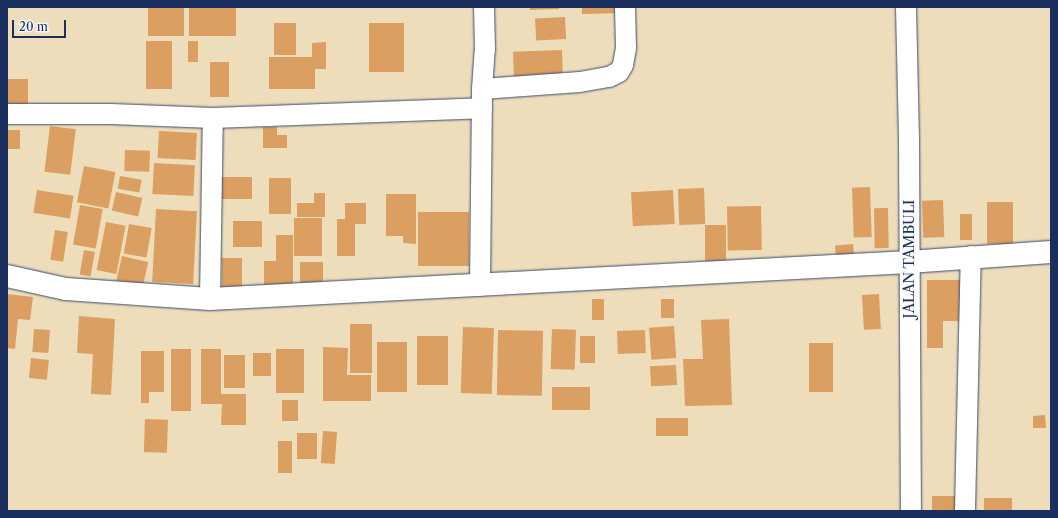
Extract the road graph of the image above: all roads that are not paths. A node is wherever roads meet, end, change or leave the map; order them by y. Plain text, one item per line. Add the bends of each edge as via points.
1 (484, 7) edge
2 (625, 7) edge
3 (906, 7) edge
4 (482, 98) junction
5 (7, 114) edge
6 (213, 118) junction
7 (1051, 252) edge
8 (971, 256) junction
9 (909, 262) junction
10 (7, 276) edge
11 (480, 286) junction
12 (210, 299) junction
13 (911, 511) edge
14 (965, 511) edge

1 - 4 street
2 - 4 street via 626,48 619,72 609,77
3 - 9 street, JALAN TAMBULI
4 - 6 street
4 - 11 street
5 - 6 street via 111,114
6 - 12 street
7 - 8 main road
8 - 9 main road
8 - 14 street
9 - 11 main road via 598,277
9 - 13 street, JALAN TAMBULI
10 - 12 main road via 66,289
11 - 12 main road

